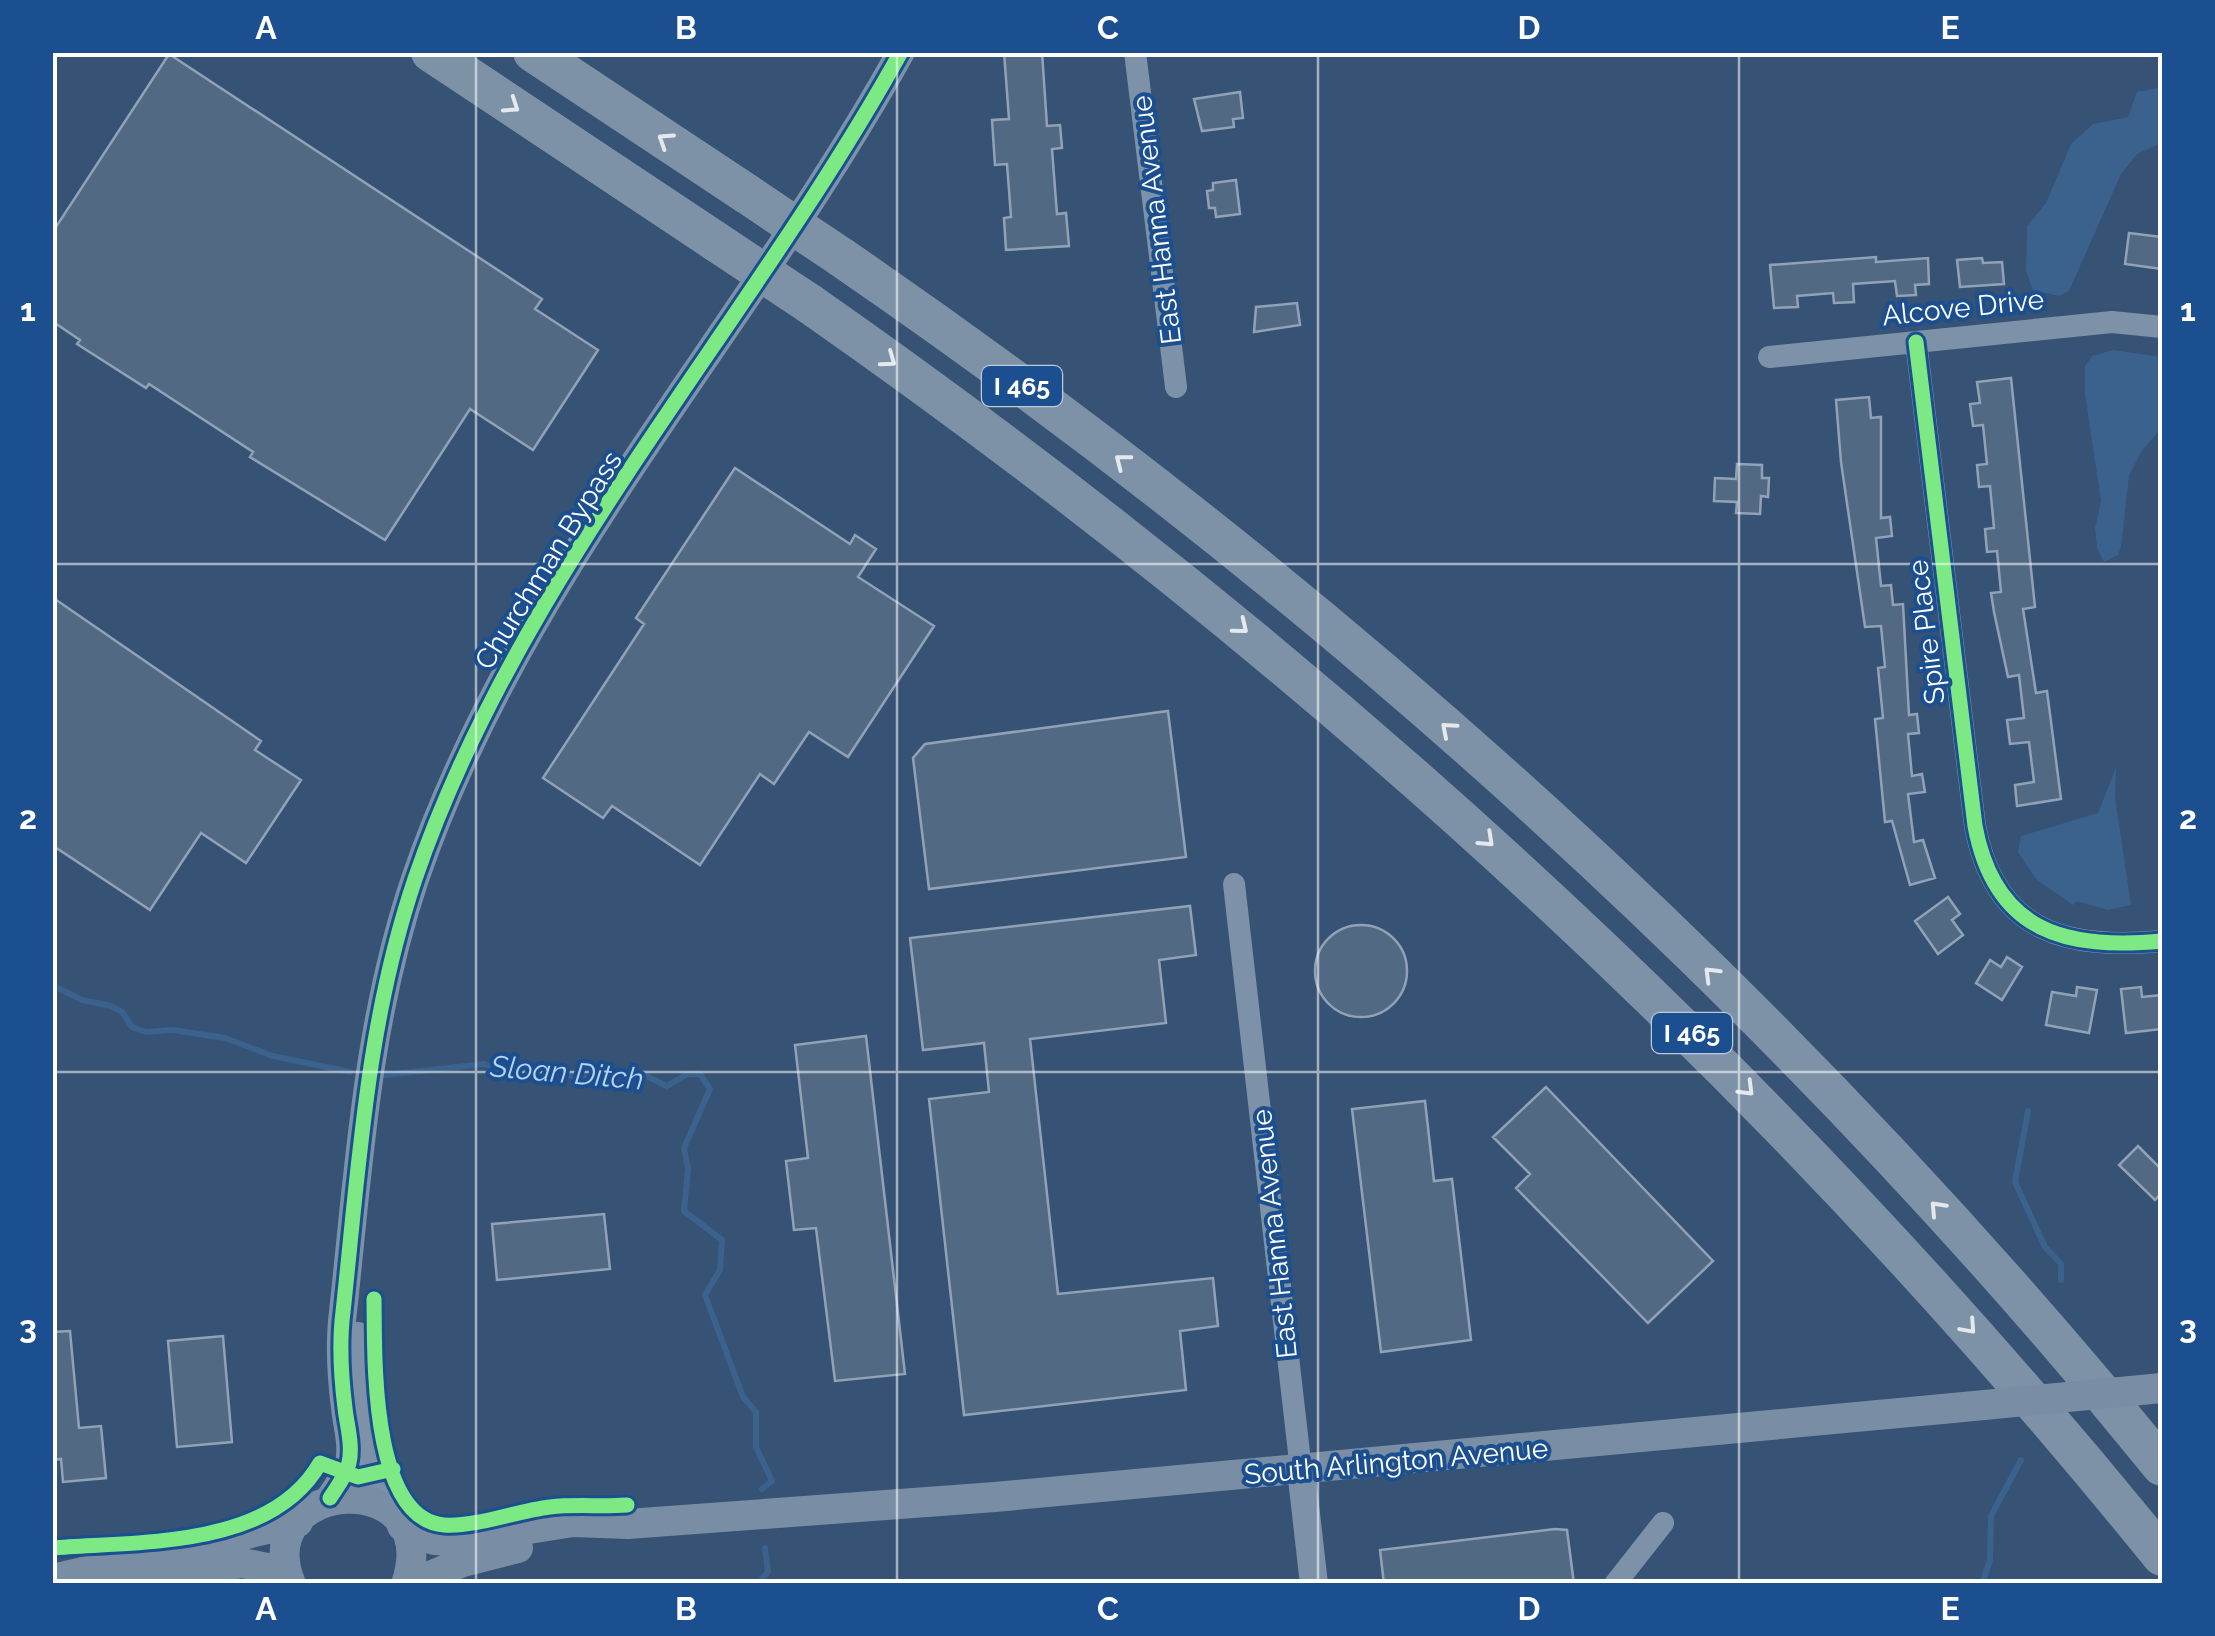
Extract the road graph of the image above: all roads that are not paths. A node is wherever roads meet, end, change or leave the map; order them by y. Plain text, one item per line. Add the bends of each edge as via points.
1 (431, 52) edge
2 (533, 52) edge
3 (901, 52) edge
4 (1135, 52) edge
5 (2162, 328) edge
6 (1916, 342) junction
7 (1768, 356) dead end
8 (1176, 387) dead end
9 (1234, 884) dead end
10 (2162, 941) edge
11 (350, 1265) junction
12 (2162, 1388) edge
13 (2162, 1466) edge
14 (1301, 1470) junction
15 (330, 1498) junction
16 (396, 1518) junction
17 (298, 1522) junction
18 (1663, 1523) dead end
19 (628, 1524) junction
20 (2162, 1556) edge
21 (62, 1578) edge
22 (287, 1579) edge
23 (101, 1584) edge
24 (119, 1584) edge
25 (408, 1584) edge
26 (1314, 1584) edge
27 (1616, 1584) edge

1 -> 20 highway, I 465, bridge via 810,304 1260,642 1531,880 1699,1040 1861,1208
13 -> 2 highway, I 465, bridge via 1986,1261 1821,1086 1654,918 1386,675 1044,402
3 - 11 street, Churchman Bypass via 830,172 536,621 440,808 381,998 360,1120
4 - 8 street, East Hanna Avenue
5 - 6 street, Alcove Drive via 2112,322
6 - 7 street, Alcove Drive
6 - 10 street, Spire Place via 1985,865 2013,906 2043,929 2081,943
9 - 14 street, East Hanna Avenue
11 - 15 street, Churchman Bypass via 342,1343 350,1460
11 - 16 street, Churchman Bypass via 373,1474
12 - 14 main road, South Arlington Avenue, bridge
14 - 19 main road, South Arlington Avenue
14 - 26 street, East Hanna Avenue
15 - 16 main road, South Arlington Avenue via 361,1497
15 - 17 main road
16 - 19 main road, South Arlington Avenue via 434,1540 452,1541 573,1522
16 - 25 main road via 412,1555
17 - 21 main road
17 - 22 main road via 287,1546
18 - 27 street
19 - 25 main road, South Arlington Avenue via 463,1562
21 - 23 main road
22 - 24 main road via 242,1563

